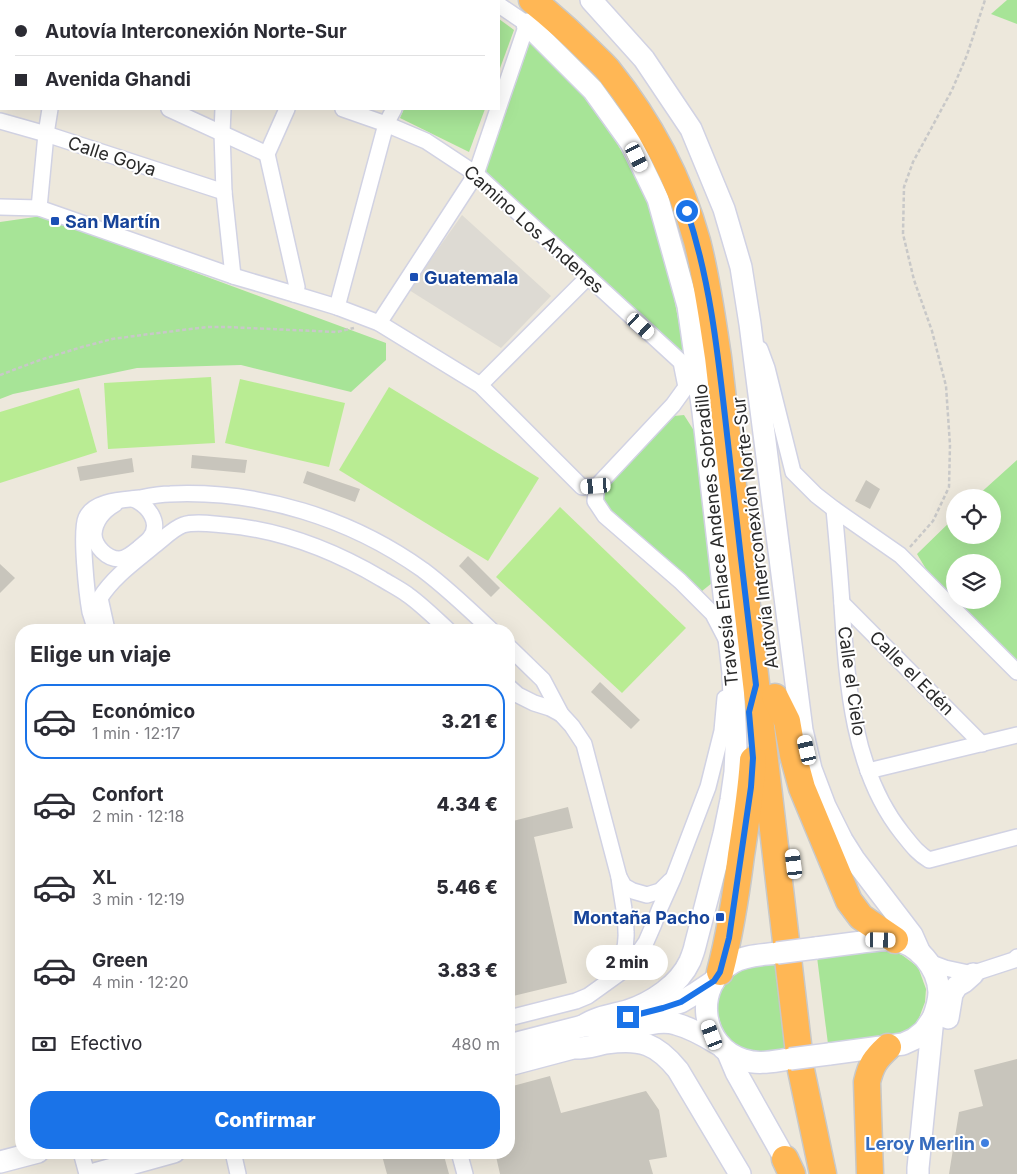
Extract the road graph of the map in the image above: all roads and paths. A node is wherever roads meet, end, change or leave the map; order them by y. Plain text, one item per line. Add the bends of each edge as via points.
1 (558, 0) edge
2 (591, 0) edge
3 (986, 0) edge
4 (500, 5) edge
5 (529, 12) edge
6 (500, 101) edge
7 (50, 110) edge
8 (172, 110) edge
9 (223, 110) edge
10 (287, 110) edge
11 (346, 110) edge
12 (393, 110) edge
13 (497, 110) edge
14 (0, 121) edge
15 (386, 124) junction
16 (222, 133) junction
17 (46, 134) junction
18 (267, 154) junction
19 (476, 174) junction
20 (224, 192) junction
21 (0, 207) edge
22 (39, 208) junction
23 (233, 276) junction
24 (588, 277) junction
25 (294, 294) junction
26 (337, 307) junction
27 (377, 323) junction
28 (750, 324) junction
29 (0, 375) edge
30 (480, 385) junction
31 (596, 486) junction
32 (127, 500) junction
33 (834, 510) junction
34 (130, 555) junction
35 (900, 555) junction
36 (842, 603) junction
37 (93, 624) edge
38 (100, 624) edge
39 (106, 624) edge
40 (442, 624) edge
41 (485, 624) edge
42 (730, 648) junction
43 (515, 653) edge
44 (1017, 672) edge
45 (765, 691) junction
46 (515, 692) edge
47 (561, 714) junction
48 (1017, 735) edge
49 (982, 744) junction
50 (868, 771) junction
51 (1017, 837) edge
52 (619, 877) junction
53 (673, 879) junction
54 (895, 940) junction
55 (924, 957) junction
56 (1016, 959) edge
57 (973, 974) junction
58 (615, 977) junction
59 (717, 977) junction
60 (939, 994) junction
61 (515, 1016) edge
62 (933, 1018) junction
63 (583, 1026) junction
64 (515, 1043) edge
65 (888, 1047) junction
66 (573, 1048) junction
67 (723, 1048) junction
68 (515, 1063) edge
69 (15, 1158) edge
70 (87, 1159) edge
71 (149, 1159) edge
72 (234, 1159) edge
73 (461, 1159) edge
74 (0, 1162) edge
75 (789, 1169) edge
76 (98, 1173) edge
77 (238, 1174) edge
78 (465, 1174) edge
79 (740, 1174) edge
80 (823, 1174) edge
81 (840, 1174) edge
82 (870, 1174) edge
83 (918, 1174) edge
84 (923, 1174) edge

1 - 45 highway, Autovía Interconexión Norte-Sur via 589,27 635,81 669,132 696,187 715,248 734,357
2 - 28 street via 644,59 691,129 724,209 741,267
3 - 35 path via 952,90 913,162 904,187 903,234 946,386 950,445 949,487 933,521
4 - 5 street
5 - 6 street
5 - 42 street, Travesía Enlace Andenes Sobradillo via 593,90 630,143 658,199 688,306
5 - 45 highway, Autovía Interconexión Norte-Sur via 566,28 607,69 642,117 682,196 697,241 709,298
7 - 17 street
8 - 16 street
9 - 16 street
10 - 18 street
11 - 15 street, Camino Los Andenes
12 - 15 street
13 - 19 street
14 - 17 street, Calle Goya
15 - 19 street, Camino Los Andenes via 426,141
15 - 26 street
16 - 18 street
16 - 20 street
17 - 20 street, Calle Goya
17 - 22 street
18 - 25 street via 297,287
19 - 24 street, Camino Los Andenes
19 - 27 street
20 - 23 street
21 - 22 street
22 - 23 street
23 - 25 street
24 - 30 street
24 - 31 street, Camino Los Andenes via 681,362 686,387
25 - 26 street
26 - 27 street
27 - 29 path via 337,332 207,327 112,339
27 - 30 street
28 - 33 street via 767,368 794,472
28 - 55 street via 802,730 811,769 842,840 912,935
30 - 31 street via 582,487
31 - 42 street via 595,502 605,516 713,614
32 - 34 street via 141,502 148,509 154,530 150,539
32 - 34 street via 100,515 94,537 106,555 115,559
32 - 37 street via 97,506 86,518 88,591
32 - 41 street via 170,494 219,495 248,498 316,515 396,553 453,594
33 - 35 street
33 - 36 street, Calle el Cielo
34 - 38 street via 97,588 94,600
35 - 44 street
36 - 49 street, Calle el Edén
36 - 50 street, Calle el Cielo via 853,716
39 - 40 street via 100,598 106,588 168,534 183,525 195,523 241,527 310,543 345,558 408,594
42 - 53 street via 724,668 724,715 717,754
42 - 63 street, Travesía Enlace Andenes Sobradillo via 736,749 731,800 690,962 670,988 656,998
43 - 47 street via 543,680
45 - 54 highway via 787,721 792,755 802,788 849,901 861,917
45 - 59 highway via 749,712 753,758 751,787 730,930
45 - 80 highway, Autovía Interconexión Norte-Sur via 801,1070
45 - 81 highway, Autovía Interconexión Norte-Sur via 827,1121
46 - 47 street
47 - 52 street via 584,744
48 - 49 street
49 - 50 street
50 - 51 street, Calle el Cielo via 892,820 920,855 929,860
52 - 53 street via 633,892 647,895 660,891
52 - 58 street via 626,934
53 - 58 street via 646,942
54 - 55 street via 908,944
54 - 59 street, bridge via 744,958 732,962
55 - 57 street via 945,968
55 - 60 street via 935,974
56 - 57 street
57 - 60 street via 951,982
57 - 84 street via 952,994
58 - 61 street via 576,1001
59 - 63 street via 681,1002
59 - 67 street via 705,1009 712,1035
60 - 62 street
62 - 65 street via 914,1038
62 - 83 street
63 - 64 street
65 - 67 street, bridge via 766,1063 742,1060
65 - 82 highway via 876,1058 867,1082
66 - 67 street via 665,1022 686,1027
66 - 68 street
66 - 79 street via 627,1041 658,1049 678,1070
67 - 75 street
69 - 74 street
70 - 76 street
71 - 76 street
72 - 77 street
73 - 78 street

